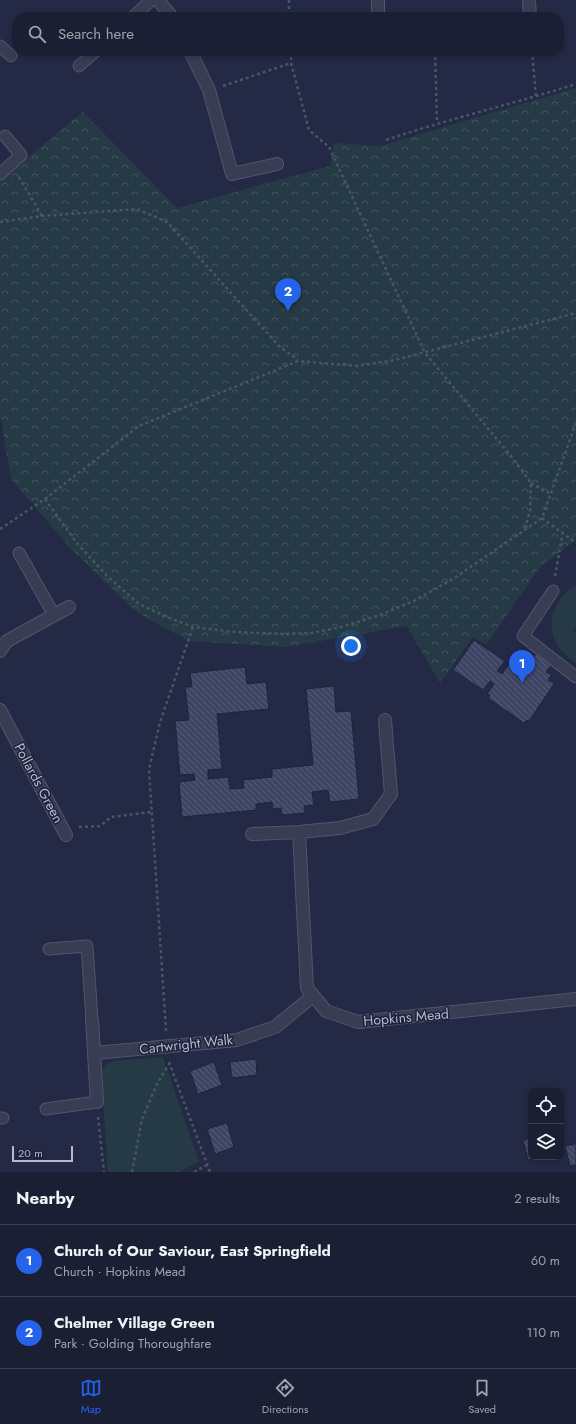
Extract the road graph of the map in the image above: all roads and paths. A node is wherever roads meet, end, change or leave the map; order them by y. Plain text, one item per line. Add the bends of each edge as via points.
1 (151, 0) edge
2 (158, 0) edge
3 (288, 0) edge
4 (378, 0) edge
5 (529, 0) edge
6 (138, 12) edge
7 (168, 12) edge
8 (289, 12) edge
9 (378, 12) edge
10 (530, 12) edge
11 (0, 46) edge
12 (10, 56) dead end
13 (90, 56) edge
14 (192, 56) edge
15 (291, 56) edge
16 (435, 56) edge
17 (532, 56) edge
18 (291, 63) junction
19 (79, 66) dead end
20 (576, 84) edge
21 (209, 90) junction
22 (536, 97) junction
23 (437, 122) junction
24 (5, 136) dead end
25 (386, 140) dead end
26 (11, 164) junction
27 (277, 164) dead end
28 (0, 174) edge
29 (42, 216) junction
30 (0, 222) edge
31 (576, 313) edge
32 (425, 353) junction
33 (298, 361) junction
34 (576, 423) edge
35 (531, 483) junction
36 (551, 494) junction
37 (45, 499) junction
38 (542, 518) junction
39 (0, 529) edge
40 (524, 531) junction
41 (563, 531) junction
42 (576, 542) edge
43 (19, 553) dead end
44 (553, 591) joint
45 (69, 607) dead end
46 (54, 615) junction
47 (193, 627) junction
48 (0, 651) edge
49 (576, 677) edge
50 (0, 710) edge
51 (385, 720) dead end
52 (151, 812) junction
53 (299, 832) junction
54 (252, 834) dead end
55 (66, 835) joint
56 (49, 949) dead end
57 (314, 996) junction
58 (576, 999) edge
59 (92, 1020) joint
60 (168, 1047) junction
61 (94, 1053) junction
62 (169, 1063) junction
63 (97, 1102) junction
64 (46, 1109) dead end
65 (207, 1165) junction
66 (104, 1172) edge
67 (132, 1172) edge
68 (194, 1172) edge
69 (210, 1172) edge

1 - 6 lane
2 - 7 street
3 - 8 path
4 - 9 street
5 - 10 street
11 - 12 lane
13 - 19 lane
14 - 21 street
15 - 18 path
16 - 23 path
17 - 22 path
18 - 21 path
18 - 32 path via 309,130 329,147
20 - 22 path
21 - 27 street via 232,174
22 - 23 path
23 - 25 path
24 - 26 lane via 21,155
26 - 28 lane
26 - 29 path
29 - 30 path
29 - 33 path via 137,209 167,222 279,346
31 - 32 path
32 - 33 path via 357,366
32 - 35 path
33 - 37 path via 139,426
34 - 36 path
35 - 36 path
35 - 40 path via 530,511
36 - 38 path
37 - 39 path
37 - 47 path via 76,542 139,604
38 - 40 path
38 - 41 path
40 - 47 path via 414,601 380,616 312,633 234,632
41 - 42 path
41 - 44 path
43 - 46 lane
44 - 49 lane via 523,636
45 - 46 street
46 - 48 street via 7,641
47 - 52 path via 160,722 149,769
50 - 55 street, Pollards Green
51 - 53 street via 392,794 373,819 340,828
52 - 55 path via 111,817 100,826 76,827
52 - 60 path
53 - 54 street
53 - 57 street, Hopkins Mead via 307,988
56 - 59 lane via 87,946
57 - 58 street, Hopkins Mead via 326,1010 358,1022
57 - 60 street, Cartwright Walk via 275,1027 237,1040
59 - 61 street
60 - 61 street, Cartwright Walk
60 - 62 path
61 - 63 street
62 - 65 path
62 - 67 path via 142,1119
63 - 64 lane
63 - 66 path
65 - 68 path
65 - 69 path

